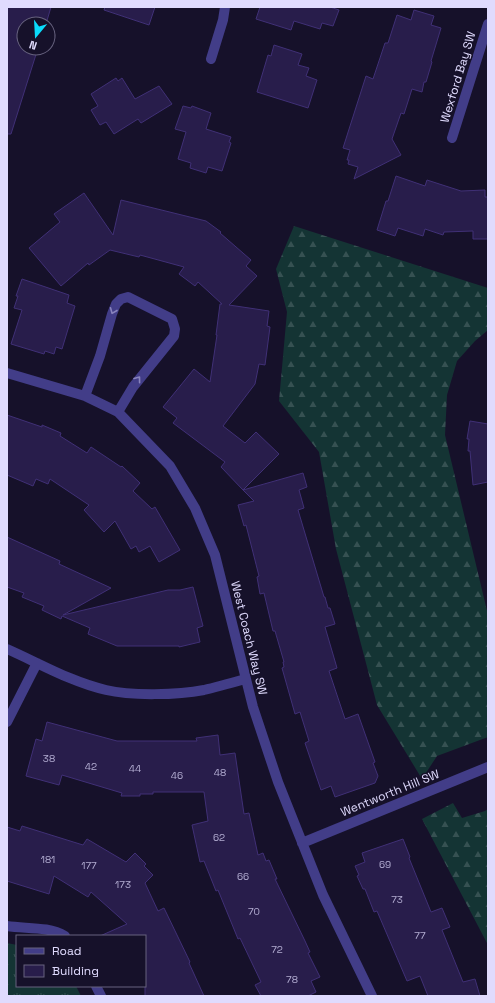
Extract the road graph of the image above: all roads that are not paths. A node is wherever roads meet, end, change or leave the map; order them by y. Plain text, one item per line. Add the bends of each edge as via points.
1 (225, 7) edge
2 (488, 24) edge
3 (210, 59) dead end
4 (452, 138) dead end
5 (7, 373) edge
6 (85, 396) junction
7 (118, 412) junction
8 (7, 649) edge
9 (37, 663) junction
10 (245, 679) junction
11 (7, 722) edge
12 (488, 767) edge
13 (302, 844) junction
14 (7, 926) edge
15 (63, 935) edge
16 (96, 987) edge
17 (101, 996) edge
18 (372, 996) edge

1 - 3 street
2 - 4 street, Wexford Bay SW
5 - 6 street, West Coach Way SW
6 - 7 street, West Coach Way SW
7 -> 6 street via 136,382 174,336 175,328 172,319 128,297 116,304
7 - 10 street, West Coach Way SW via 170,466 195,508 214,555
8 - 9 street
9 - 10 street via 69,678 106,690 136,693 171,694 202,690
9 - 11 street
10 - 13 street, West Coach Way SW via 276,775
12 - 13 street, Wentworth Hill SW
13 - 18 street, West Coach Way SW
14 - 15 street via 49,930
16 - 17 street

